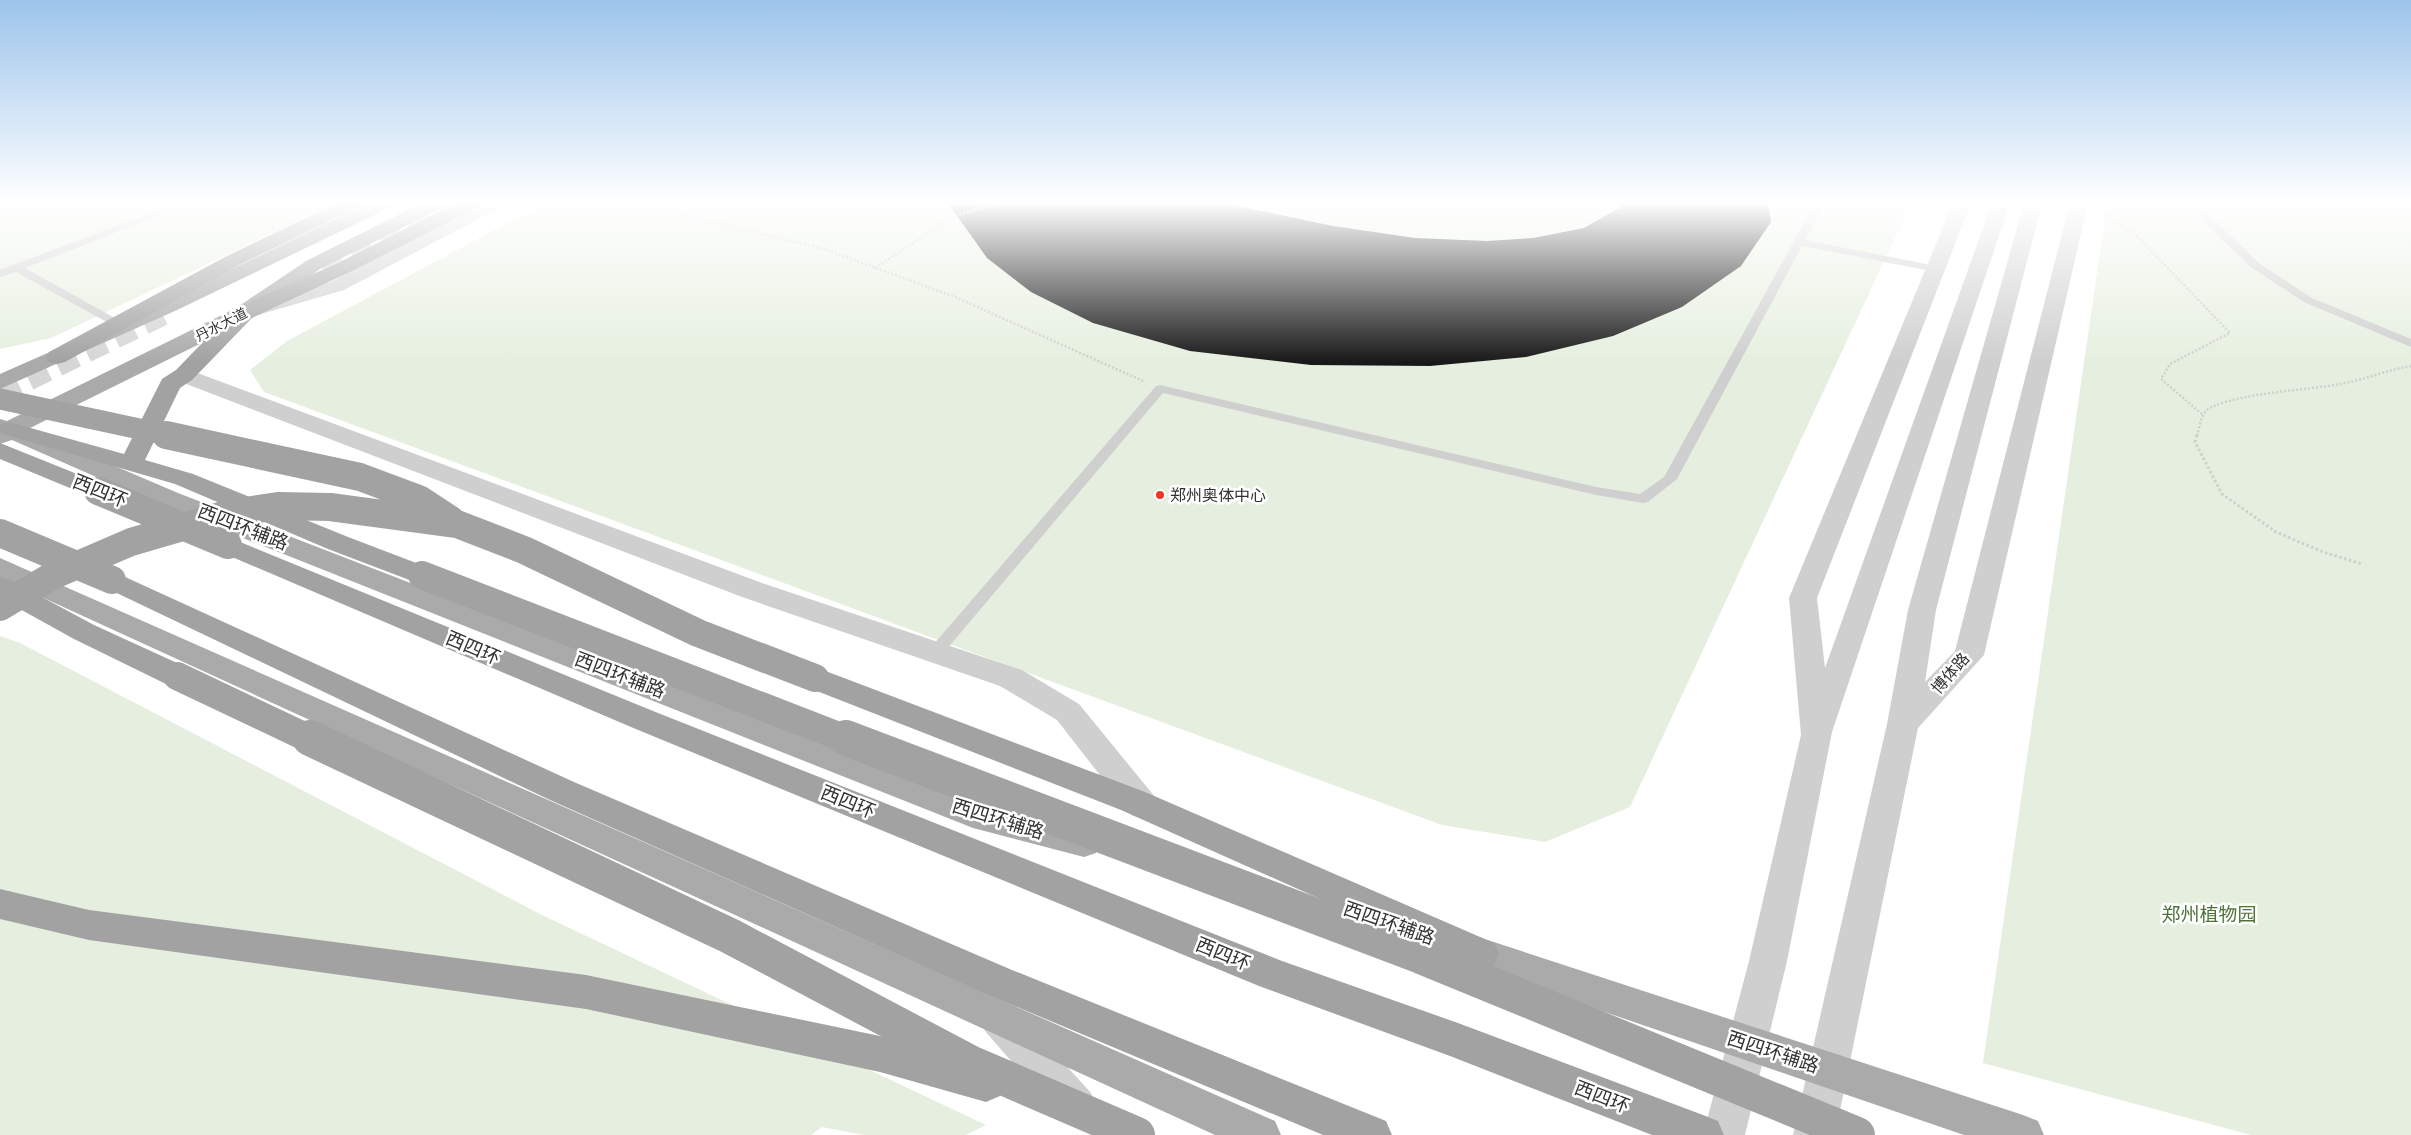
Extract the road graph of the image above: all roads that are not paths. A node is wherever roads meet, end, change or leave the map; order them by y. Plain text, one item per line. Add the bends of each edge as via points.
1 (48, 256) edge
2 (242, 256) edge
3 (274, 256) edge
4 (331, 256) edge
5 (367, 256) edge
6 (394, 256) edge
7 (1791, 256) edge
8 (1867, 256) edge
9 (1941, 256) edge
10 (1983, 256) edge
11 (2019, 256) edge
12 (2067, 256) edge
13 (2246, 256) edge
14 (16, 268) junction
15 (1936, 270) junction
16 (0, 274) edge
17 (244, 313) junction
18 (118, 324) junction
19 (2411, 343) edge
20 (57, 357) junction
21 (184, 375) junction
22 (0, 382) edge
23 (2, 429) edge
24 (131, 464) junction
25 (456, 524) junction
26 (0, 533) edge
27 (0, 567) edge
28 (0, 586) edge
29 (0, 607) edge
30 (934, 652) junction
31 (1903, 724) junction
32 (1817, 735) junction
33 (1143, 806) junction
34 (0, 904) edge
35 (1482, 954) junction
36 (998, 1018) junction
37 (1748, 1044) junction
38 (1828, 1070) junction
39 (1073, 1107) junction
40 (1102, 1135) edge
41 (1137, 1135) edge
42 (1260, 1135) edge
43 (1371, 1135) edge
44 (1703, 1135) edge
45 (1724, 1135) edge
46 (1814, 1135) edge
47 (1857, 1135) edge
48 (2023, 1135) edge

1 - 14 lane
2 - 18 highway
3 - 20 main road
4 - 17 main road, 丹水大道
5 - 17 highway
6 - 17 street via 337,286
7 - 30 lane via 1670,479 1643,499 1160,389
8 - 15 lane
9 - 15 street
10 - 32 street
11 - 31 street via 1922,610
12 - 31 street, 博体路 via 1969,655
13 - 19 lane via 2308,300
14 - 16 lane
14 - 18 lane
15 - 32 street via 1803,598
17 - 21 highway
17 - 23 main road, 丹水大道
18 - 20 highway
20 - 22 main road
21 - 24 highway via 170,384
21 - 30 street via 752,590
23 - 24 highway
23 - 25 highway, bridge via 360,477 420,499
23 - 35 main road, 西四环辅路 via 169,498 985,819 1326,902
23 - 44 highway, 西四环, bridge via 642,719 1272,974
24 - 47 highway, bridge via 184,479 338,543 1421,956
25 - 29 highway, bridge via 330,506 278,506 227,514 131,542 52,576
25 - 33 highway, bridge via 524,550 698,632
26 - 43 highway, bridge via 121,584 562,791 999,982
27 - 36 main road
28 - 39 highway, bridge via 84,632 730,936 970,1063
30 - 33 street via 1011,678 1068,712
31 - 38 street
32 - 37 street
33 - 35 highway
34 - 39 highway, bridge via 89,925 586,992 880,1054
35 - 37 main road, 西四环辅路
36 - 40 street
36 - 42 main road
37 - 38 main road, 西四环辅路
37 - 45 street
38 - 46 street
38 - 48 main road, 西四环辅路
39 - 41 highway, bridge

